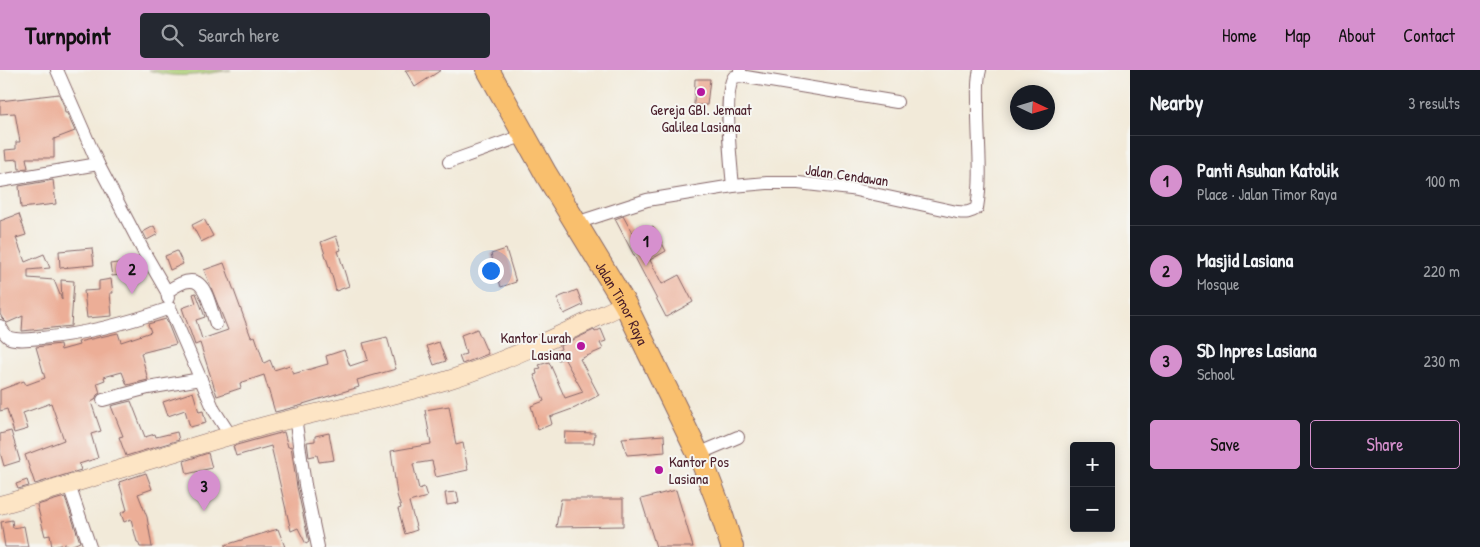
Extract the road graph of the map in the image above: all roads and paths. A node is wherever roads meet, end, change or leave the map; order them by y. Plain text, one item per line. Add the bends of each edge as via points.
1 (58, 70) edge
2 (488, 70) edge
3 (980, 70) edge
4 (740, 73) edge
5 (897, 102) dead end
6 (524, 135) junction
7 (449, 162) dead end
8 (98, 164) junction
9 (0, 181) edge
10 (733, 186) junction
11 (576, 223) junction
12 (167, 292) junction
13 (625, 304) junction
14 (170, 308) junction
15 (216, 324) dead end
16 (2, 332) edge
17 (201, 379) junction
18 (103, 400) dead end
19 (294, 417) junction
20 (230, 436) junction
21 (738, 438) dead end
22 (698, 454) junction
23 (69, 485) junction
24 (0, 505) edge
25 (90, 547) edge
26 (318, 547) edge
27 (732, 547) edge

1 - 8 street
2 - 6 highway, Jalan Timor Raya
3 - 10 street, Jalan Cendawan via 980,168 977,208 972,211 958,212 851,189 767,183
4 - 5 street
4 - 10 street via 732,80 729,92
6 - 7 street
6 - 11 highway, Jalan Timor Raya
8 - 9 street
8 - 12 street
10 - 11 street, Jalan Cendawan via 647,200
11 - 13 highway, Jalan Timor Raya
12 - 14 street
12 - 15 street via 185,282 198,282
13 - 19 street via 524,351 452,378
13 - 22 highway, Jalan Timor Raya
14 - 16 street via 137,320 82,333 28,339 10,338
14 - 17 street
17 - 18 street
17 - 20 street
19 - 20 street
19 - 26 street
20 - 23 street
21 - 22 street
22 - 27 highway, Jalan Timor Raya
23 - 24 street
23 - 25 street

